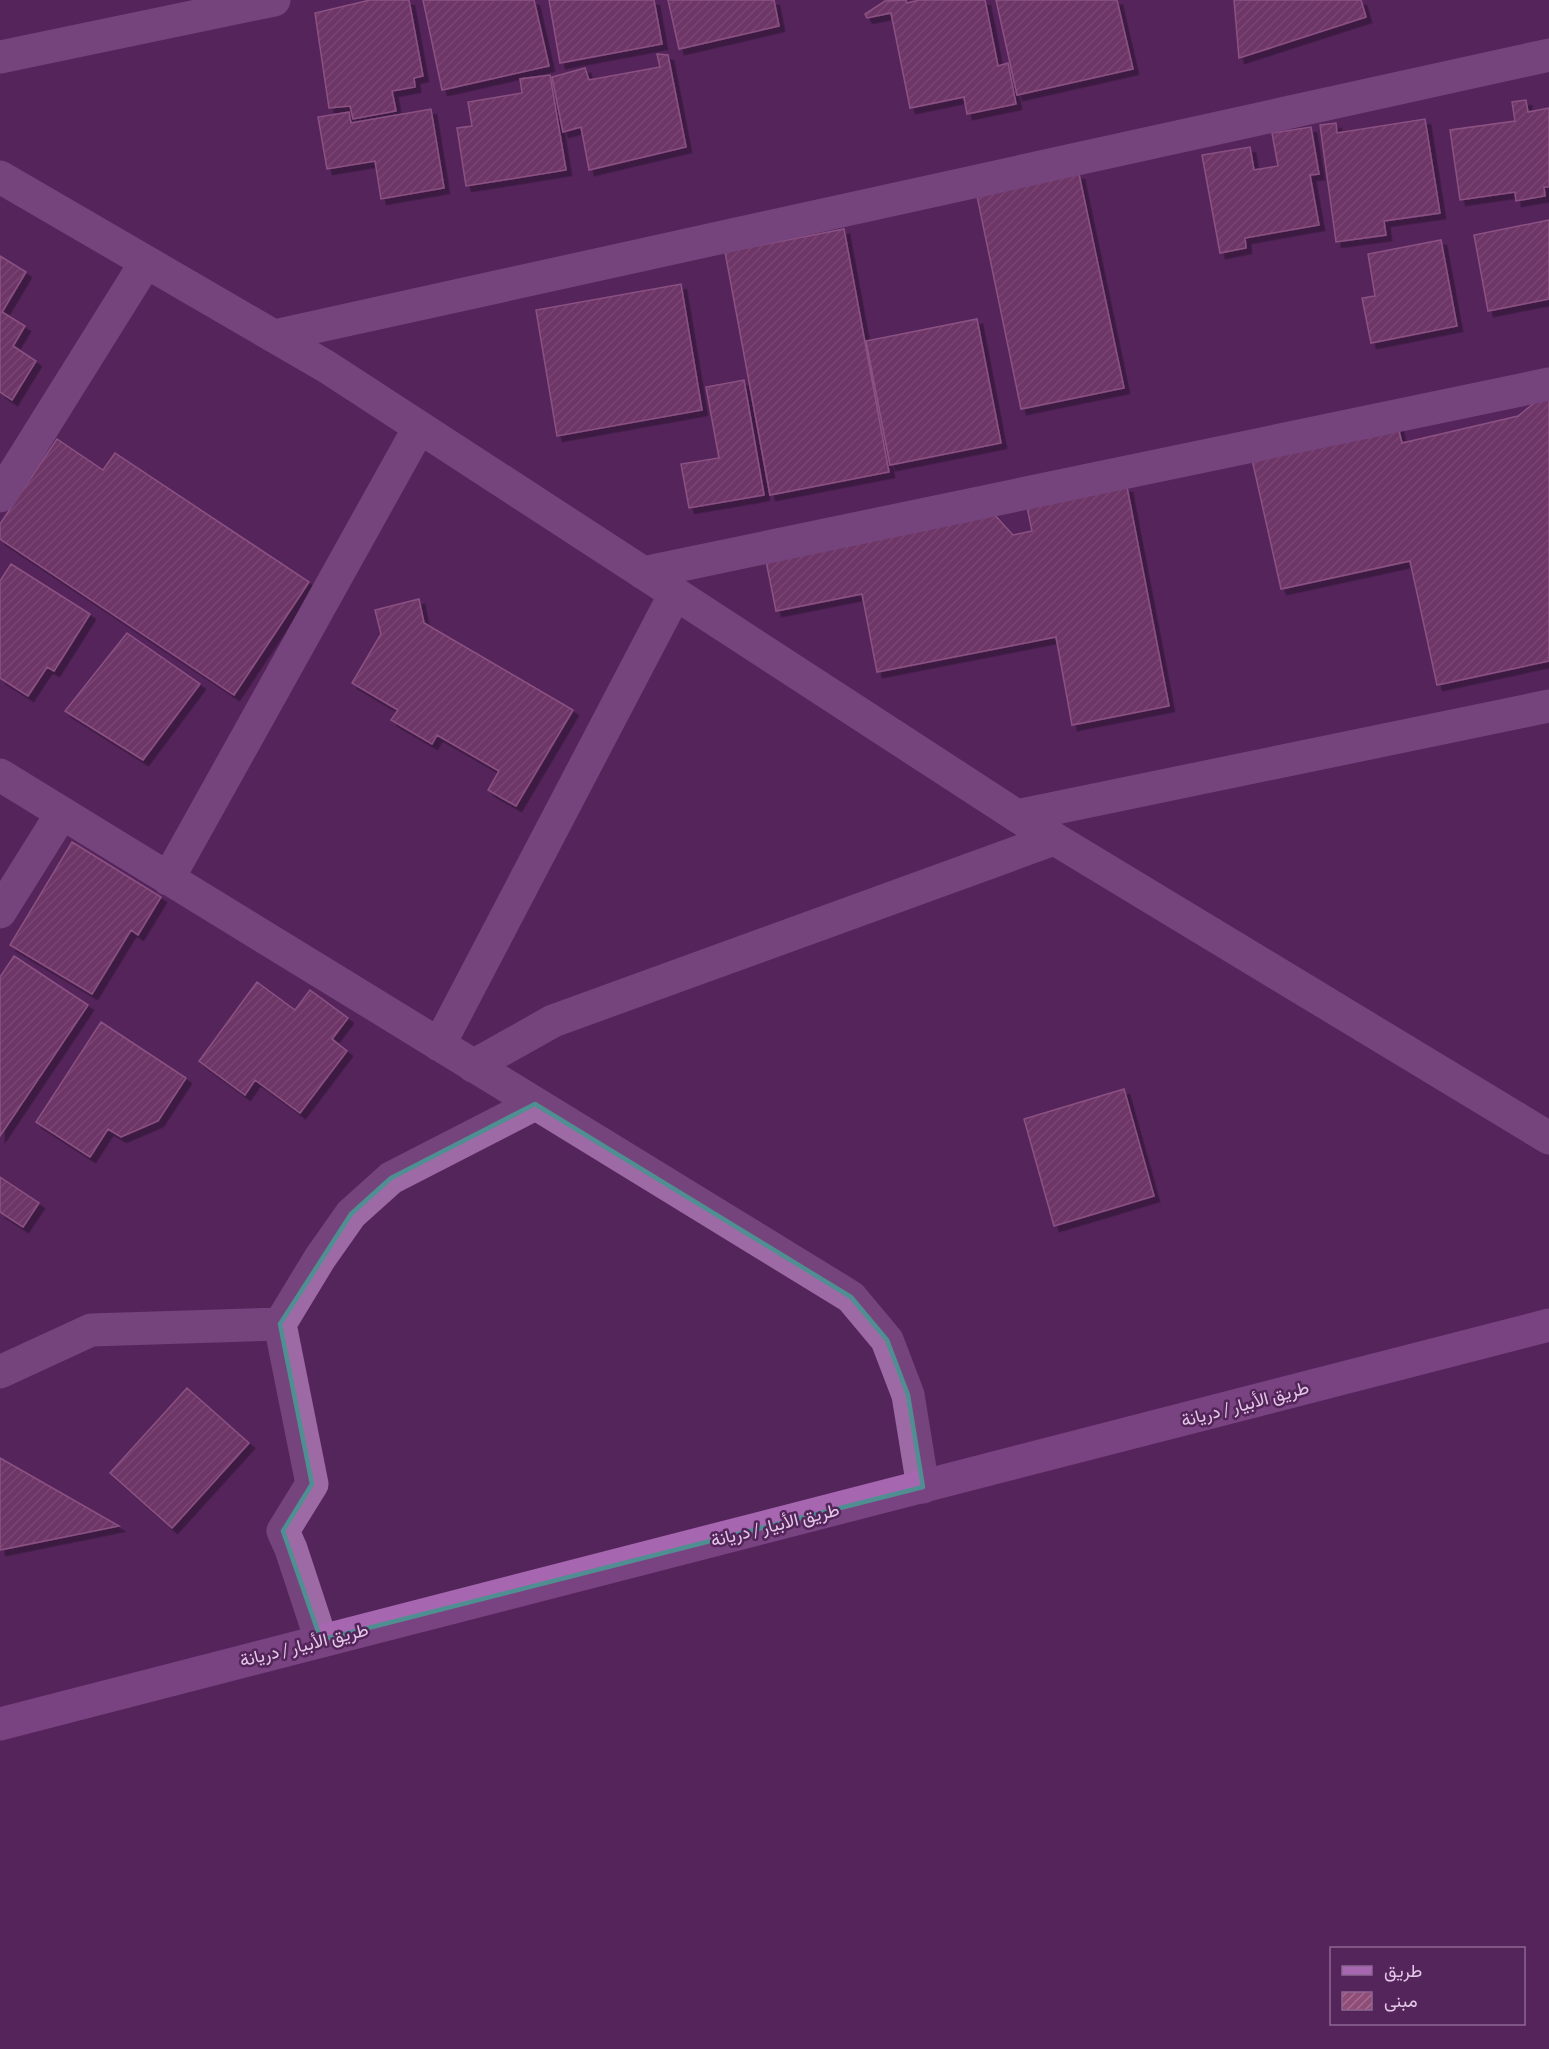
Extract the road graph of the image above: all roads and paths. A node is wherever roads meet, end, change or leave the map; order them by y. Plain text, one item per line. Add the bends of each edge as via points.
1 (274, 0) edge
2 (1549, 55) edge
3 (0, 57) edge
4 (0, 177) edge
5 (146, 262) junction
6 (274, 336) junction
7 (1549, 384) edge
8 (419, 428) junction
9 (0, 496) edge
10 (643, 573) junction
11 (675, 594) junction
12 (1549, 706) edge
13 (0, 775) edge
14 (62, 813) junction
15 (1017, 816) junction
16 (1054, 839) junction
17 (168, 879) junction
18 (0, 912) edge
19 (439, 1045) junction
20 (473, 1066) junction
21 (535, 1104) junction
22 (1549, 1138) edge
23 (280, 1324) junction
24 (1549, 1325) edge
25 (0, 1372) edge
26 (923, 1487) junction
27 (321, 1640) junction
28 (0, 1724) edge

1 - 3 street
2 - 6 street
4 - 5 street
5 - 6 street
5 - 9 street
6 - 8 street
7 - 10 street
8 - 10 street
8 - 17 street
10 - 11 street
11 - 15 street
11 - 19 street
12 - 15 street
13 - 14 street
14 - 17 street
14 - 18 street
15 - 16 street
16 - 20 street via 553,1021
16 - 22 street
17 - 19 street
19 - 20 street
20 - 21 street
21 - 23 street via 391,1178 351,1214
21 - 26 street via 851,1297 887,1340 908,1395
23 - 25 street via 91,1330
23 - 27 street via 312,1484 283,1531
24 - 26 main road, طريق الأبيار / دريانة
26 - 27 main road, طريق الأبيار / دريانة
27 - 28 main road, طريق الأبيار / دريانة

